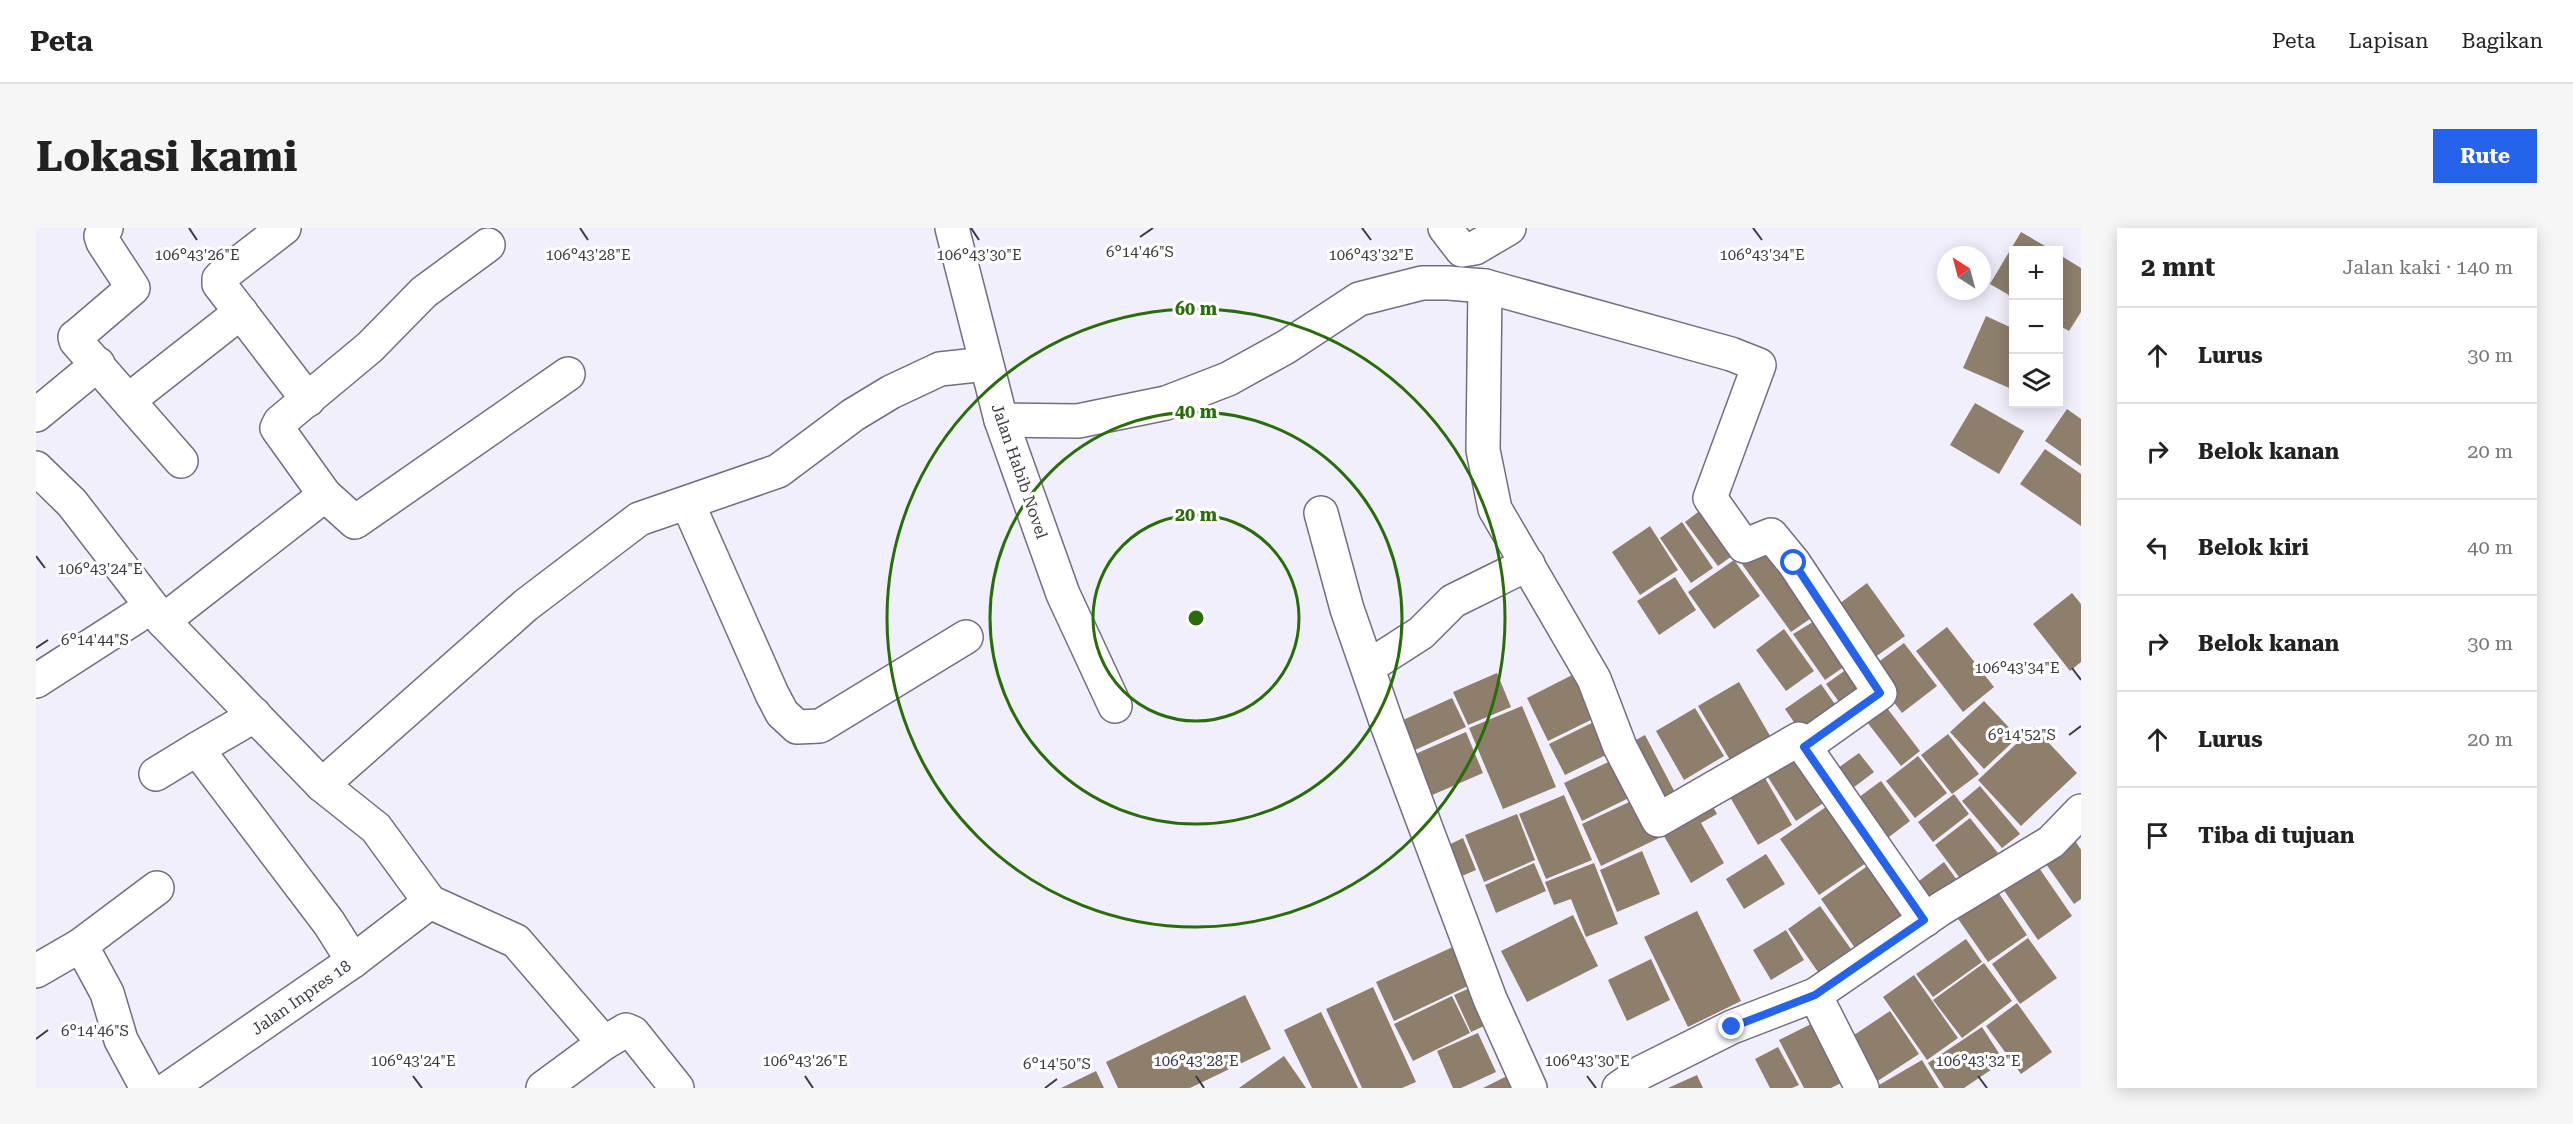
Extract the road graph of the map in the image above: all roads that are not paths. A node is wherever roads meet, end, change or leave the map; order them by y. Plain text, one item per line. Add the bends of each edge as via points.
1 (106, 228) edge
2 (284, 228) edge
3 (952, 228) edge
4 (1445, 228) edge
5 (1509, 228) edge
6 (488, 245) dead end
7 (1485, 286) junction
8 (242, 312) junction
9 (98, 364) junction
10 (987, 364) junction
11 (568, 374) dead end
12 (129, 400) junction
13 (308, 400) junction
14 (36, 415) edge
15 (1001, 420) junction
16 (181, 460) dead end
17 (36, 468) edge
18 (325, 495) junction
19 (688, 504) junction
20 (1321, 513) dead end
21 (1528, 564) junction
22 (157, 614) junction
23 (966, 637) dead end
24 (1368, 667) junction
25 (36, 681) edge
26 (1115, 705) dead end
27 (254, 714) junction
28 (1804, 747) junction
29 (197, 749) junction
30 (156, 774) dead end
31 (322, 785) junction
32 (2081, 811) edge
33 (157, 888) dead end
34 (430, 902) junction
35 (1924, 920) junction
36 (81, 945) junction
37 (353, 961) junction
38 (36, 971) edge
39 (1815, 995) junction
40 (604, 1043) junction
41 (563, 1083) edge
42 (147, 1088) edge
43 (169, 1088) edge
44 (677, 1088) edge
45 (1530, 1088) edge
46 (1618, 1088) edge
47 (1862, 1088) edge

1 - 9 street via 101,236 103,242 133,288 75,338
2 - 8 street via 219,279
3 - 10 street, Jalan Habib Novel
4 - 5 street via 1462,250 1475,248
6 - 13 street via 424,292 370,347
7 - 15 street via 1422,283 1359,299 1238,373 1166,403 1078,421
7 - 21 street via 1483,450 1495,509
7 - 28 street via 1759,365 1710,498 1744,546 1771,535 1794,563 1880,693
8 - 12 street
8 - 13 street
9 - 12 street
9 - 14 street
10 - 15 street, Jalan Habib Novel
10 - 19 street via 940,369 891,392 778,471
11 - 18 street via 358,521
12 - 16 street
13 - 18 street via 277,428
15 - 26 street, Jalan Habib Novel via 1062,594
17 - 22 street via 72,503
18 - 22 street
19 - 23 street via 777,704 797,728 820,726
19 - 31 street via 639,519 536,598
20 - 24 street via 1347,609
21 - 24 street via 1453,601 1421,633
21 - 28 street via 1594,679 1620,747 1658,820 1799,739
22 - 25 street
22 - 27 street
24 - 45 street via 1462,928
27 - 29 street
27 - 31 street
28 - 35 street
29 - 30 street
29 - 37 street via 329,923
31 - 34 street via 376,828
32 - 35 street via 2051,842
33 - 36 street
34 - 37 street, Jalan Inpres 18
34 - 40 street via 516,941
35 - 39 street
36 - 38 street
36 - 42 street via 107,993 121,1040
37 - 43 street, Jalan Inpres 18
39 - 46 street via 1732,1027
39 - 47 street
40 - 41 street
40 - 44 street via 626,1030 633,1033

